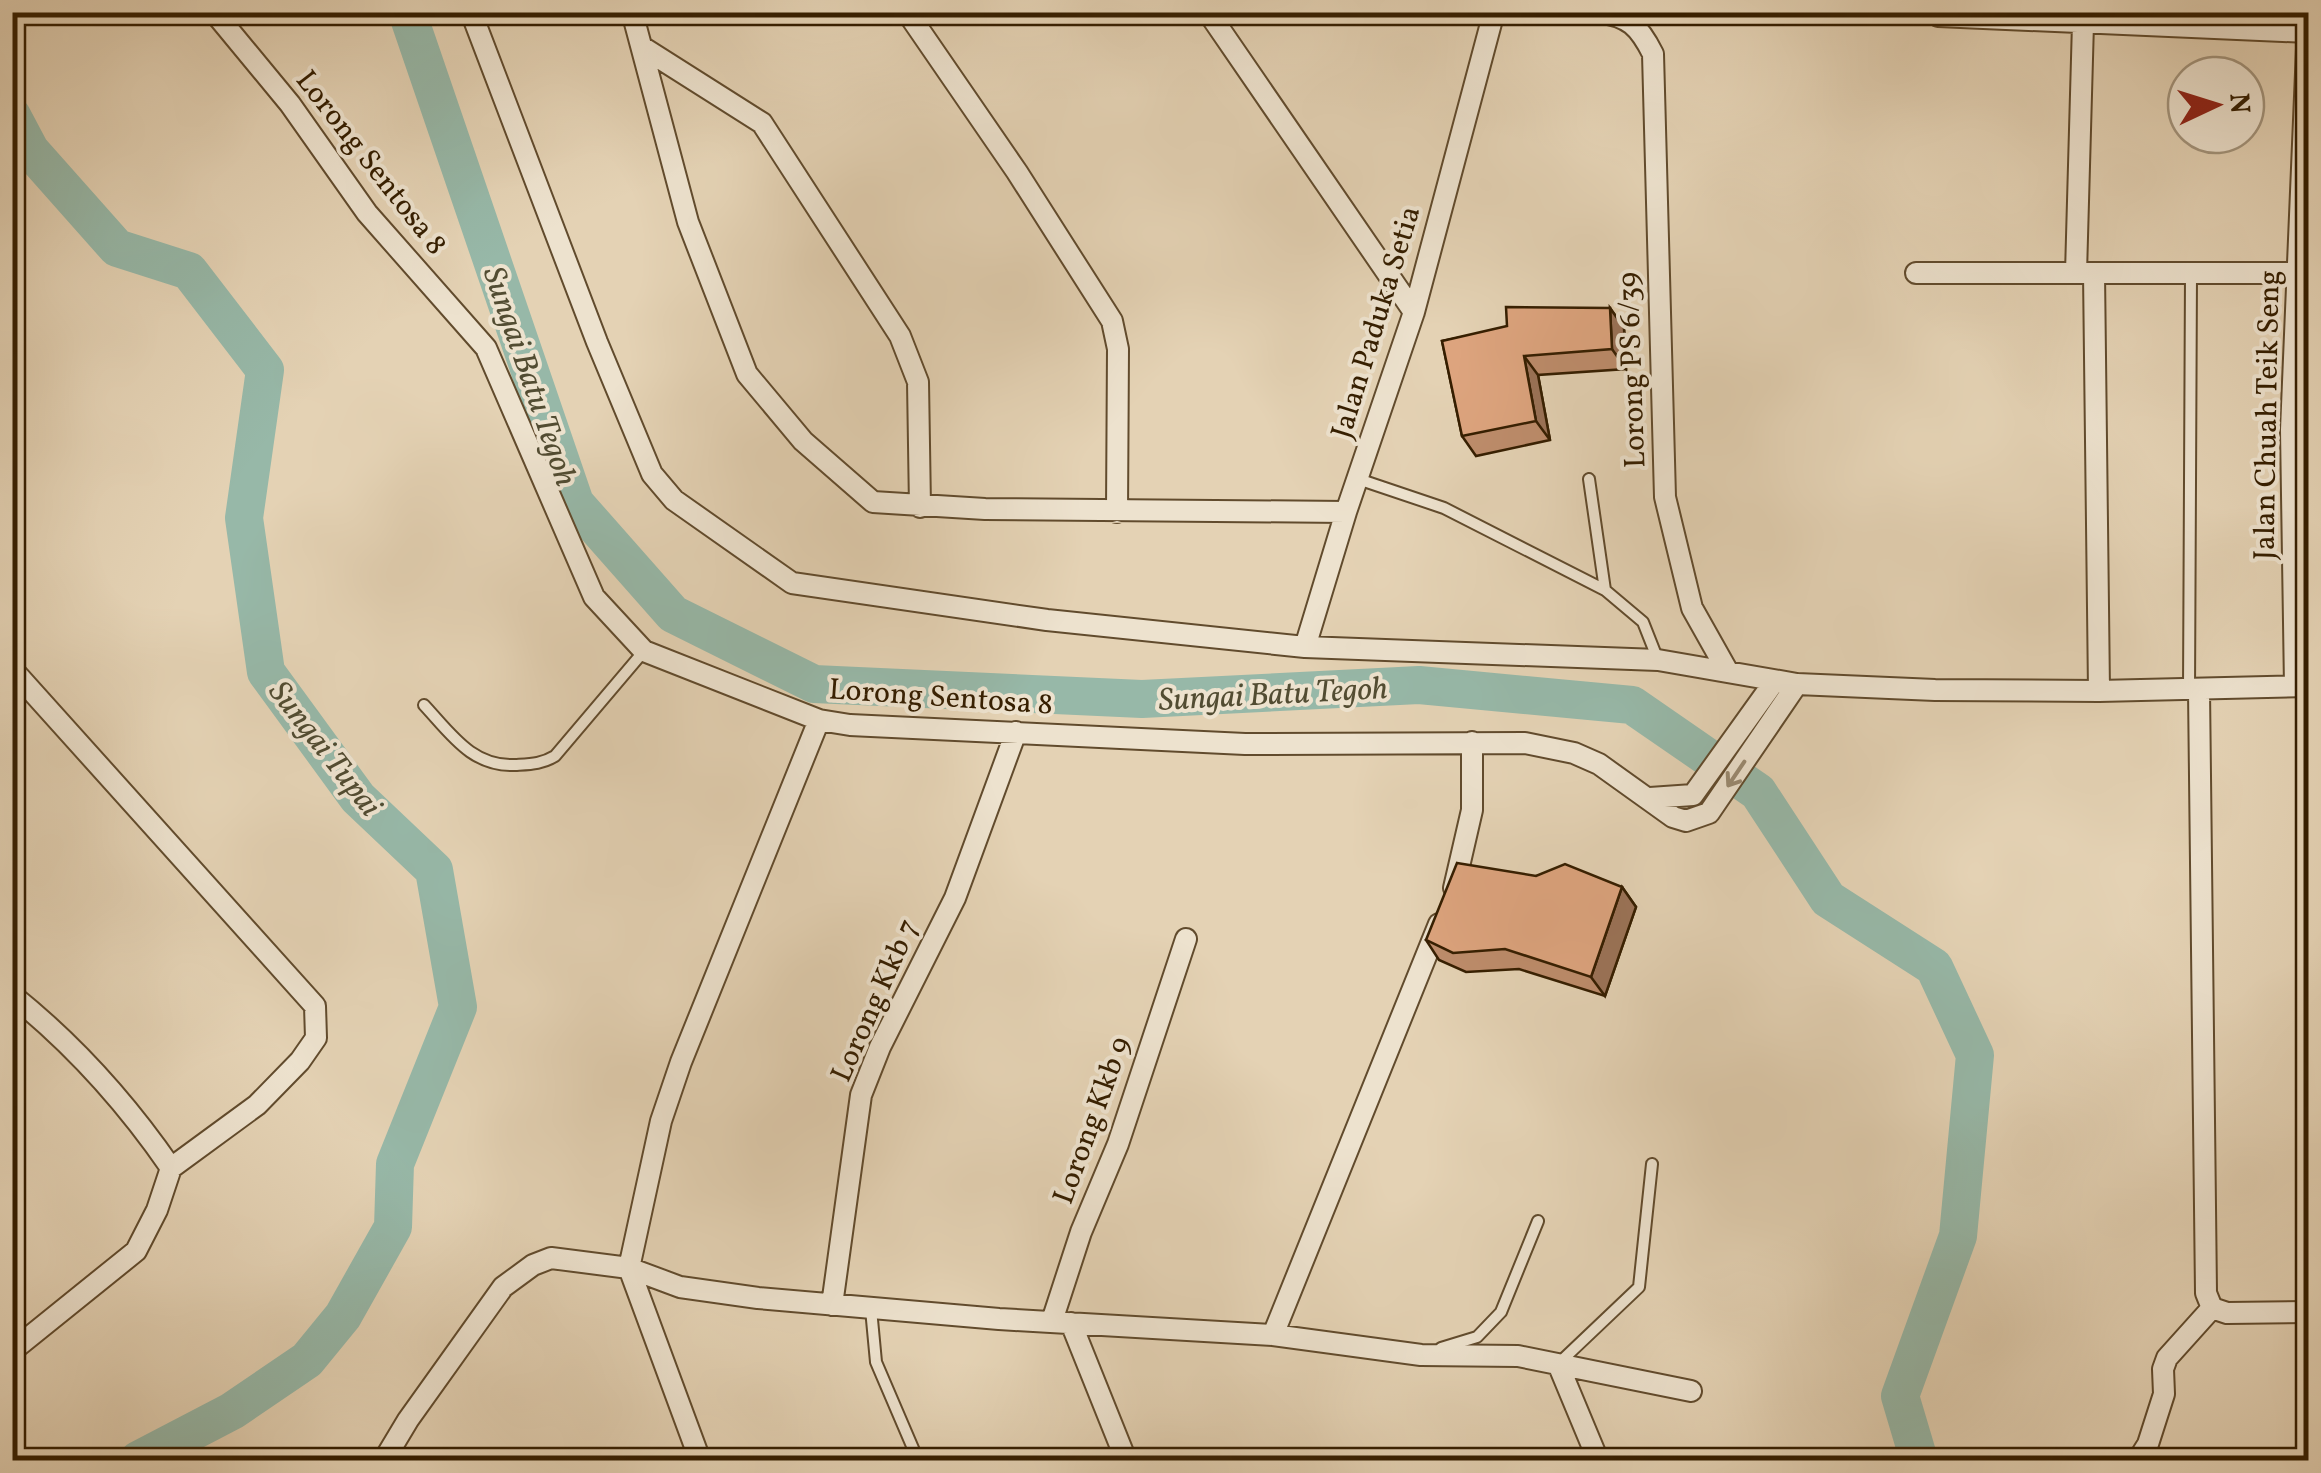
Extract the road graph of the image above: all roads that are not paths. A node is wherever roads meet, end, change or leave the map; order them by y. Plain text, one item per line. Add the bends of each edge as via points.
1 (214, 12) edge
2 (471, 12) edge
3 (632, 12) edge
4 (907, 12) edge
5 (1208, 12) edge
6 (1494, 12) edge
7 (1596, 12) edge
8 (1938, 16) dead end
9 (2105, 18) edge
10 (2083, 22) junction
11 (2308, 29) edge
12 (642, 47) junction
13 (1916, 272) dead end
14 (2085, 273) junction
15 (2191, 273) junction
16 (2298, 273) junction
17 (1414, 312) junction
18 (2302, 326) edge
19 (1358, 478) junction
20 (1589, 479) dead end
21 (920, 508) junction
22 (1117, 512) junction
23 (1346, 512) junction
24 (1605, 590) junction
25 (1305, 647) junction
26 (644, 652) junction
27 (1658, 660) junction
28 (12, 669) edge
29 (1728, 672) junction
30 (1774, 682) junction
31 (1797, 684) junction
32 (2302, 686) edge
33 (2099, 690) junction
34 (2194, 690) junction
35 (424, 705) dead end
36 (819, 720) junction
37 (1016, 732) junction
38 (1472, 742) junction
39 (1650, 798) junction
40 (1186, 939) dead end
41 (12, 994) edge
42 (1652, 1164) dead end
43 (171, 1168) junction
44 (1538, 1221) dead end
45 (630, 1268) junction
46 (832, 1305) junction
47 (871, 1308) junction
48 (2212, 1308) junction
49 (2308, 1312) edge
50 (1061, 1322) junction
51 (1273, 1335) junction
52 (12, 1351) edge
53 (1421, 1355) junction
54 (1558, 1364) junction
55 (1691, 1391) dead end
56 (384, 1460) edge
57 (700, 1460) edge
58 (918, 1460) edge
59 (1126, 1460) edge
60 (1598, 1460) edge
61 (2138, 1460) edge

1 - 26 street, Lorong Sentosa 8 via 367,213 486,348 594,597
2 - 25 street via 597,342 652,474 674,500 792,583 1048,620
3 - 12 street
4 - 22 street via 1112,321 1118,349
5 - 17 street
6 - 17 street, Jalan Paduka Setia
7 - 29 street, Lorong PS 6/39 via 1632,20 1653,54 1665,497 1692,608
8 - 10 street
9 - 10 street
9 - 11 street
10 - 14 street
11 - 16 street, Jalan Chuah Teik Seng
12 - 21 street via 762,123 900,336 918,382
12 - 21 street via 688,222 747,374 803,441 873,502
13 - 14 street
14 - 15 street
14 - 33 street
15 - 16 street
15 - 34 lane
16 - 18 street, Jalan Chuah Teik Seng
17 - 19 street, Jalan Paduka Setia
18 - 32 street, Jalan Chuah Teik Seng via 2291,430
19 - 23 street, Jalan Paduka Setia
19 - 24 lane via 1444,508
20 - 24 lane
21 - 22 street
22 - 23 street
23 - 25 street, Jalan Paduka Setia
24 - 27 lane via 1643,622
25 - 27 street
26 - 35 lane via 555,756 538,764 480,760
26 - 36 street, Lorong Sentosa 8
27 - 29 street
28 - 43 street via 314,1006 316,1038 300,1061 257,1105
29 - 30 street
30 - 31 street
30 - 39 street via 1693,796
31 - 33 street
31 -> 39 street, Lorong Sentosa 8 via 1709,813 1686,821
32 - 34 street
33 - 34 street
34 - 48 street via 2206,1293
36 - 37 street, Lorong Sentosa 8
36 - 45 street via 681,1062 661,1121
37 - 38 street, Lorong Sentosa 8 via 1245,744
37 - 46 street, Lorong Kkb 7 via 955,898 861,1096
38 - 39 street, Lorong Sentosa 8 via 1574,753
38 - 51 street via 1472,810 1458,876
40 - 50 street, Lorong Kkb 9 via 1118,1144 1081,1232
41 - 43 street via 107,1086
42 - 54 lane via 1639,1287
43 - 52 street via 136,1251
44 - 53 lane via 1501,1312 1477,1337
45 - 46 street via 680,1287
45 - 56 street via 551,1258 503,1287
45 - 57 street
46 - 47 street
47 - 50 street
47 - 58 lane via 876,1362
48 - 49 street
48 - 61 street via 2167,1358 2164,1394
50 - 51 street
50 - 59 street
51 - 53 street
53 - 54 street via 1518,1356
54 - 55 street
54 - 60 street

